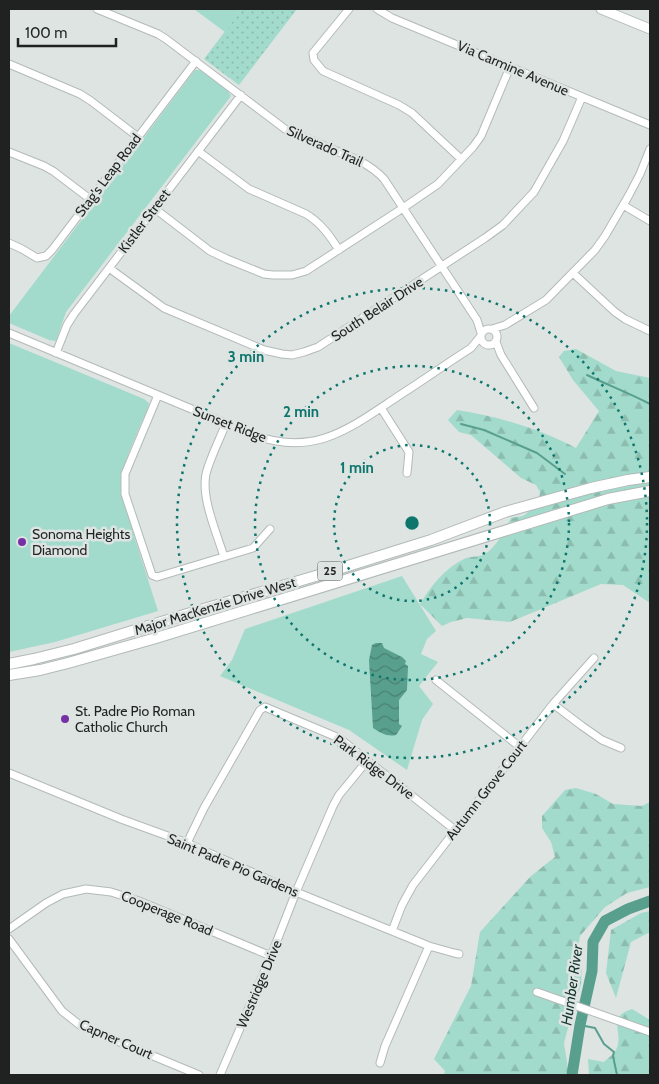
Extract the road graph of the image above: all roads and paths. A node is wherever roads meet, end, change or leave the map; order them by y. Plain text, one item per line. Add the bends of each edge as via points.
1 (97, 9) edge
2 (349, 9) edge
3 (377, 9) edge
4 (601, 9) edge
5 (650, 29) edge
6 (196, 61) junction
7 (9, 64) edge
8 (510, 67) junction
9 (241, 95) junction
10 (582, 97) junction
11 (650, 125) edge
12 (138, 137) junction
13 (650, 149) edge
14 (198, 151) junction
15 (9, 152) edge
16 (461, 159) junction
17 (90, 199) junction
18 (623, 205) junction
19 (154, 208) junction
20 (404, 208) junction
21 (650, 221) edge
22 (9, 243) edge
23 (339, 250) junction
24 (442, 266) junction
25 (110, 268) junction
26 (573, 273) junction
27 (477, 320) junction
28 (505, 326) junction
29 (491, 328) junction
30 (650, 331) edge
31 (9, 333) edge
32 (481, 335) junction
33 (492, 342) junction
34 (471, 348) junction
35 (56, 352) junction
36 (158, 395) junction
37 (381, 408) junction
38 (534, 408) dead end
39 (226, 423) junction
40 (407, 473) dead end
41 (650, 477) edge
42 (650, 491) edge
43 (270, 529) dead end
44 (224, 558) junction
45 (594, 658) dead end
46 (9, 664) edge
47 (9, 676) edge
48 (436, 680) dead end
49 (553, 704) junction
50 (520, 747) junction
51 (621, 748) dead end
52 (367, 761) junction
53 (9, 773) edge
54 (455, 830) junction
55 (186, 843) junction
56 (296, 892) junction
57 (9, 928) edge
58 (392, 931) junction
59 (9, 939) edge
60 (429, 946) junction
61 (459, 954) dead end
62 (271, 956) junction
63 (537, 992) dead end
64 (650, 1032) edge
65 (380, 1063) dead end
66 (199, 1075) edge
67 (220, 1075) edge

1 - 6 street, Silverado Trail via 158,34
2 - 16 street via 314,53 314,60 323,71 412,113
3 - 8 street, Via Carmine Avenue
4 - 5 street
6 - 9 street, Silverado Trail
6 - 12 street, Stag's Leap Road
7 - 12 street via 80,94
8 - 10 street, Via Carmine Avenue
8 - 16 street via 481,136
9 - 14 street, Kistler Street
9 - 20 street, Silverado Trail via 285,129 370,166 384,179
10 - 11 street, Via Carmine Avenue
10 - 24 street, South Belair Drive via 563,141 534,192 503,225
12 - 17 street, Stag's Leap Road
13 - 18 street
14 - 19 street, Kistler Street
14 - 23 street via 249,190 314,219
15 - 17 street via 53,171
16 - 20 street via 438,184
17 - 22 street, Stag's Leap Road via 46,256 37,258
18 - 21 street
18 - 26 street via 600,244
19 - 23 street via 210,251 264,274 283,276 299,273
19 - 25 street, Kistler Street
20 - 23 street
20 - 24 street, Silverado Trail
24 - 25 street, South Belair Drive via 318,348 292,355 264,350 170,311
24 - 27 street, Silverado Trail
25 - 35 street, Kistler Street via 71,319
26 - 28 street via 546,300
26 - 30 street via 624,319
27 - 29 street, Silverado Trail
27 - 32 street, Silverado Trail
28 - 29 street
28 - 33 street
29 - 32 street
29 - 33 street via 496,333
31 - 35 street, Sunset Ridge
32 - 33 street via 483,343
32 - 34 street, Sunset Ridge
33 - 34 street, Sunset Ridge
33 - 38 street
34 - 37 street, Sunset Ridge
35 - 36 street, Sunset Ridge
36 - 39 street, Sunset Ridge
36 - 44 street via 125,474 125,494 152,575 156,577
37 - 39 street, Sunset Ridge via 344,431 309,442 272,440
37 - 40 street via 409,452
39 - 44 street via 205,483
41 - 46 main road, Major MacKenzie Drive West / 25 via 591,488 505,512 432,540 74,649
42 - 47 main road, Major MacKenzie Drive West / 25 via 608,498 156,638
43 - 44 street via 254,548
45 - 49 street, Autumn Grove Court
48 - 50 street
49 - 50 street, Autumn Grove Court
49 - 51 street via 602,740
50 - 54 street, Autumn Grove Court
52 - 54 street, Park Ridge Drive
52 - 55 street, Park Ridge Drive via 339,738 265,707 260,710
52 - 56 street, Westridge Drive via 333,806
53 - 55 street, Saint Padre Pio Gardens
54 - 58 street, Autumn Grove Court via 413,885
55 - 56 street, Saint Padre Pio Gardens
56 - 58 street, Saint Padre Pio Gardens
56 - 62 street, Westridge Drive
57 - 62 street, Cooperage Road via 63,894 86,889 111,892 139,901
58 - 60 street, Saint Padre Pio Gardens
59 - 66 street, Capner Court via 62,1011 81,1026
60 - 61 street, Saint Padre Pio Gardens
60 - 65 street via 384,1046
62 - 67 street, Westridge Drive
63 - 64 street

